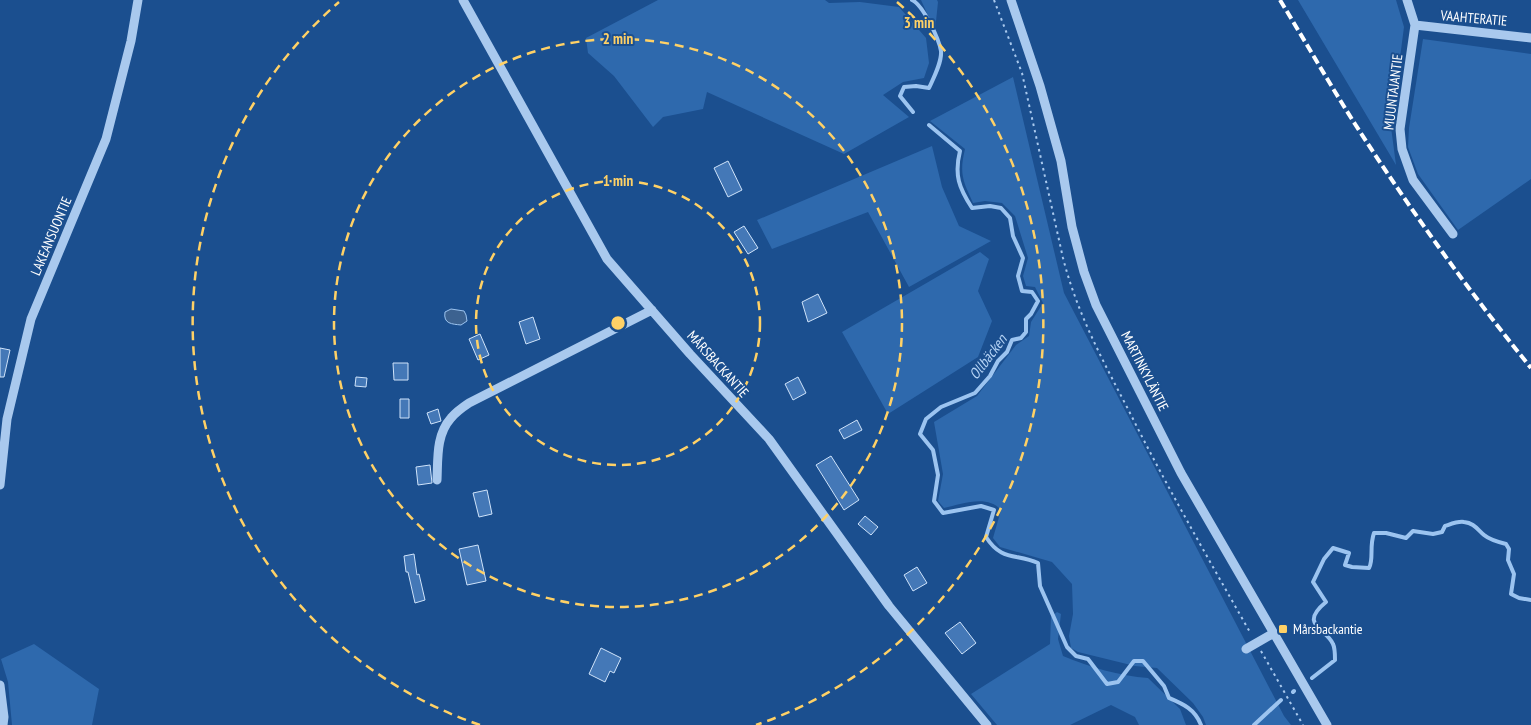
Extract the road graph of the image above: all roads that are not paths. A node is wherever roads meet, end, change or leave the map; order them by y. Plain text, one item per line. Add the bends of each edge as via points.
1 (138, 0) edge
2 (463, 0) edge
3 (1011, 0) edge
4 (1407, 0) edge
5 (1415, 25) junction
6 (1531, 38) edge
7 (1452, 234) dead end
8 (652, 310) junction
9 (437, 480) dead end
10 (0, 485) edge
11 (1274, 634) junction
12 (1246, 649) dead end
13 (0, 685) edge
14 (3, 725) edge
15 (987, 725) edge
16 (1327, 725) edge

1 - 10 street, LAKEANSUONTIE via 106,138 31,319 7,419
2 - 8 street, MÅRSBACKANTIE via 607,258
3 - 11 street, MARTINKYLÄNTIE via 1061,161 1072,227 1096,304 1181,473
4 - 5 street, MUUNTAJANTIE
5 - 6 street, VAAHTERATIE
5 - 7 street, MUUNTAJANTIE via 1400,129 1402,149 1413,180
8 - 9 street via 470,403 451,417 439,445
8 - 15 street, MÅRSBACKANTIE via 769,440 889,606
11 - 12 street
11 - 16 street, MARTINKYLÄNTIE
13 - 14 street

